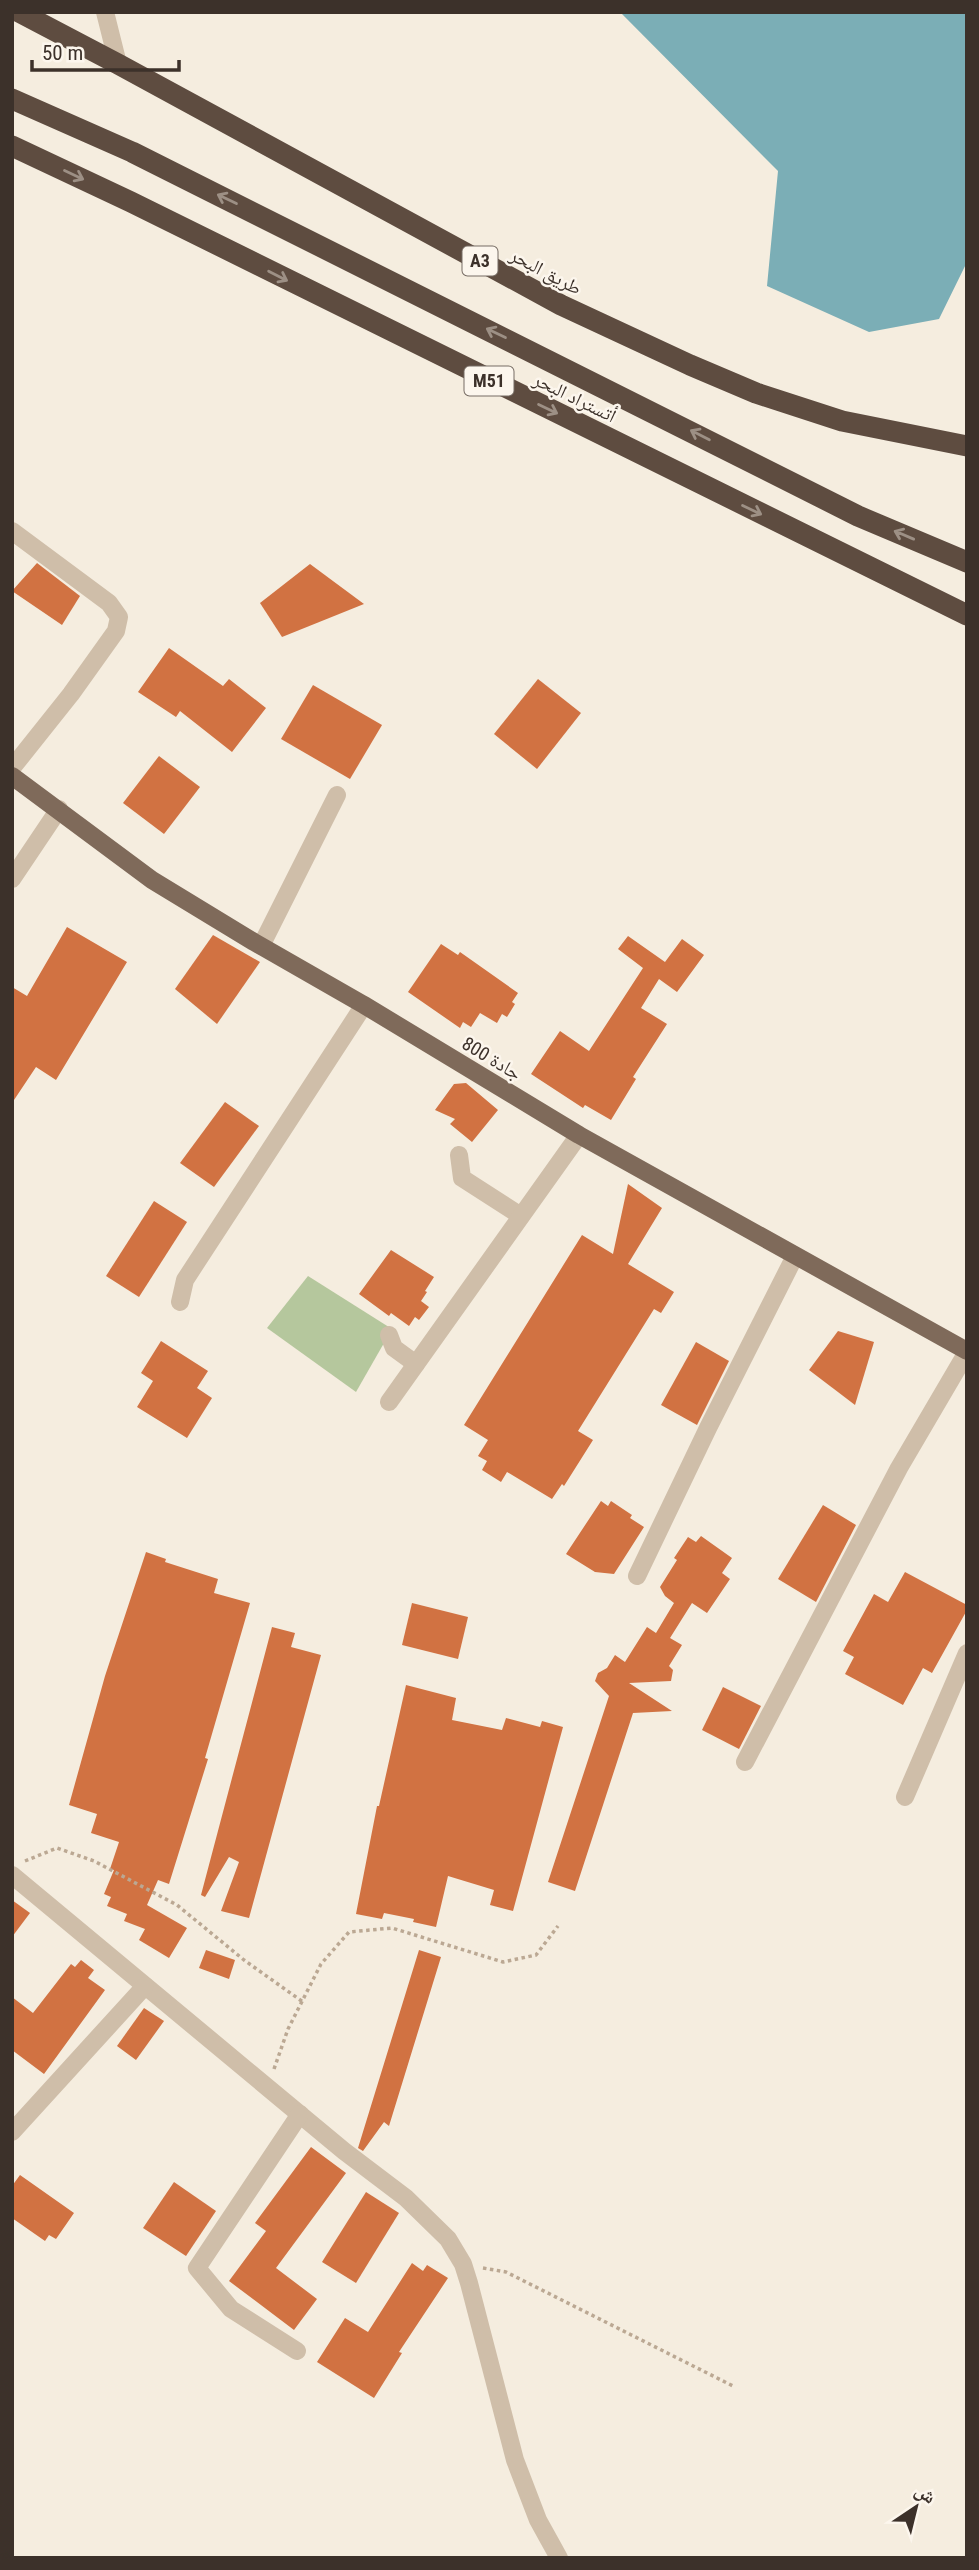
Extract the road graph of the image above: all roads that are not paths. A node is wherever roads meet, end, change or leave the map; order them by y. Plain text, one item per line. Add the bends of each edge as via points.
1 (19, 12) edge
2 (104, 12) edge
3 (118, 64) junction
4 (12, 99) edge
5 (12, 146) edge
6 (921, 438) junction
7 (967, 446) edge
8 (967, 463) edge
9 (12, 531) edge
10 (967, 562) edge
11 (967, 615) edge
12 (12, 768) edge
13 (12, 776) edge
14 (337, 795) dead end
15 (59, 809) junction
16 (12, 879) edge
17 (261, 946) junction
18 (364, 1005) junction
19 (579, 1135) junction
20 (459, 1155) dead end
21 (521, 1216) junction
22 (795, 1256) junction
23 (180, 1302) dead end
24 (389, 1335) dead end
25 (967, 1352) edge
26 (416, 1364) junction
27 (389, 1402) dead end
28 (636, 1576) dead end
29 (967, 1653) edge
30 (745, 1762) dead end
31 (905, 1797) dead end
32 (15, 1870) edge
33 (145, 1986) junction
34 (299, 2114) junction
35 (12, 2132) edge
36 (297, 2351) dead end
37 (559, 2558) edge

1 - 3 highway, طريق البحر / A3
2 - 3 street
3 - 6 highway, طريق البحر / A3 via 596,322 756,393 842,421
10 -> 4 highway, أتستراد البحر / M51 via 858,516 132,152
5 -> 11 highway, أتستراد البحر / M51
6 - 7 highway, طريق البحر / A3
6 - 8 highway
9 - 12 street via 109,603 119,617 116,631
13 - 15 main road, جادة 800
14 - 17 street
15 - 16 street
15 - 17 main road, جادة 800 via 152,880
17 - 18 main road, جادة 800
18 - 19 main road, جادة 800
18 - 23 street via 185,1280
19 - 21 street
19 - 22 main road, جادة 800
20 - 21 street via 462,1178
21 - 26 street
22 - 25 main road, جادة 800
22 - 28 street
24 - 26 street via 394,1348
25 - 30 street via 899,1468
26 - 27 street
29 - 31 street
32 - 33 street
33 - 34 street
33 - 35 street
34 - 36 street via 197,2268 231,2309
34 - 37 street via 420,2211 448,2239 463,2264 515,2460 538,2520

